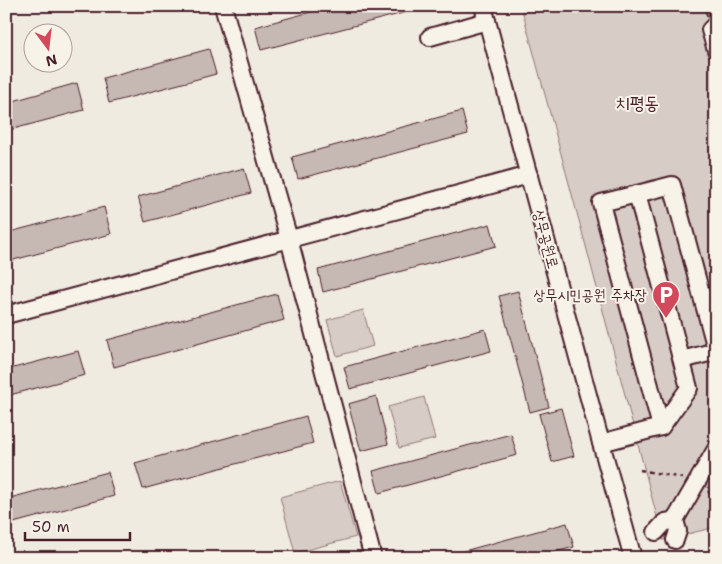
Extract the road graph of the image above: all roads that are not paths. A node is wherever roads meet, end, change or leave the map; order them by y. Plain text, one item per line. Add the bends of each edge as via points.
1 (223, 6) edge
2 (713, 6) edge
3 (716, 13) edge
4 (485, 14) edge
5 (716, 24) edge
6 (430, 37) dead end
7 (716, 50) edge
8 (529, 175) junction
9 (637, 194) junction
10 (289, 239) junction
11 (6, 315) edge
12 (716, 350) edge
13 (682, 360) junction
14 (661, 427) junction
15 (601, 443) junction
16 (716, 449) edge
17 (675, 520) junction
18 (656, 532) dead end
19 (675, 540) dead end
20 (373, 558) edge
21 (633, 558) edge

1 - 10 street
2 - 3 street
4 - 6 street
4 - 8 street, 상무공원로
5 - 7 street via 710,30
8 - 10 street
8 - 15 street, 상무공원로
9 - 12 street via 672,185
9 - 13 street
9 - 14 street via 601,204
10 - 11 street
10 - 20 street
12 - 13 street
13 - 14 street via 689,388
14 - 15 street
15 - 21 street, 상무공원로
16 - 17 street
17 - 18 street via 665,522
17 - 19 street via 678,531

